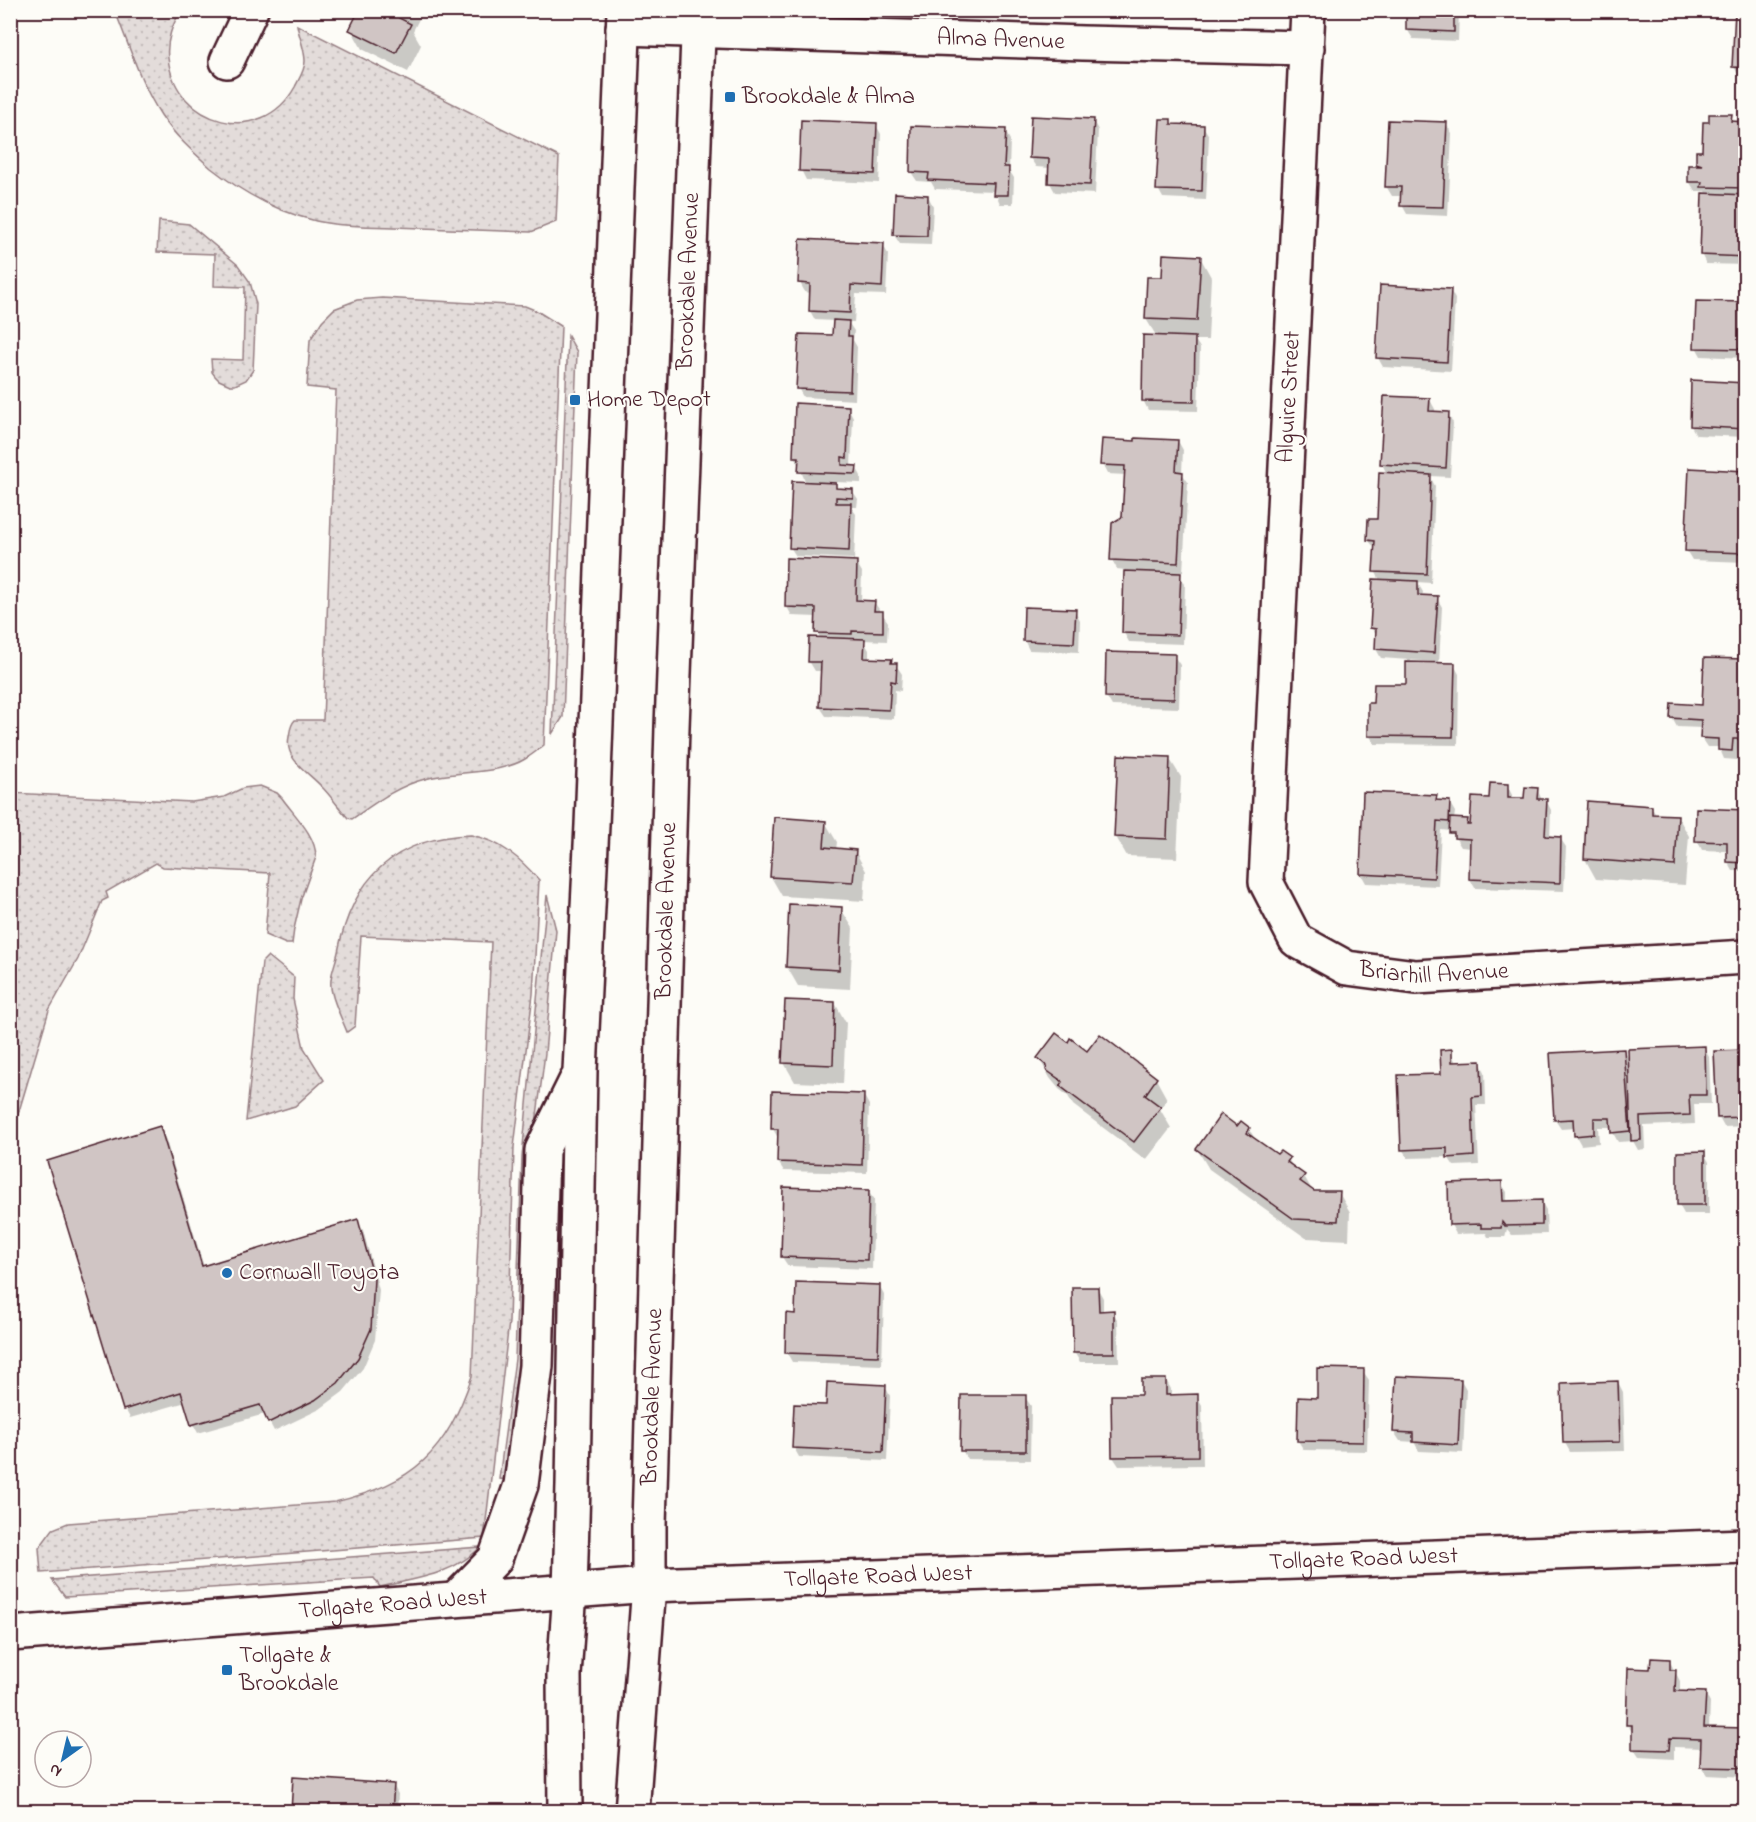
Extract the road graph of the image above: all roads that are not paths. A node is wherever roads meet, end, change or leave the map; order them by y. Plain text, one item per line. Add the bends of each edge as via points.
1 (252, 10) edge
2 (1308, 10) edge
3 (623, 19) edge
4 (698, 20) edge
5 (1307, 48) junction
6 (227, 61) dead end
7 (1271, 783) joint
8 (1746, 957) edge
9 (580, 1071) junction
10 (1746, 1546) edge
11 (649, 1585) junction
12 (570, 1591) junction
13 (456, 1599) junction
14 (10, 1634) edge
15 (565, 1812) edge
16 (632, 1812) edge

1 - 6 main road
2 - 5 main road, Alguire Street
3 - 4 main road, Alma Avenue
3 - 9 main road
4 - 5 main road, Alma Avenue via 1071,43
4 - 11 main road, Brookdale Avenue via 672,727
5 - 7 main road, Alguire Street
7 - 8 main road, Briarhill Avenue via 1266,882 1296,940 1347,968 1416,977
9 - 12 main road
9 - 13 main road via 542,1150 536,1366 521,1485 495,1559
10 - 11 main road, Tollgate Road West
11 - 12 main road, Tollgate Road West
11 - 16 main road, Brookdale Avenue
12 - 13 main road, Tollgate Road West
12 - 15 main road via 564,1675
13 - 14 main road, Tollgate Road West

